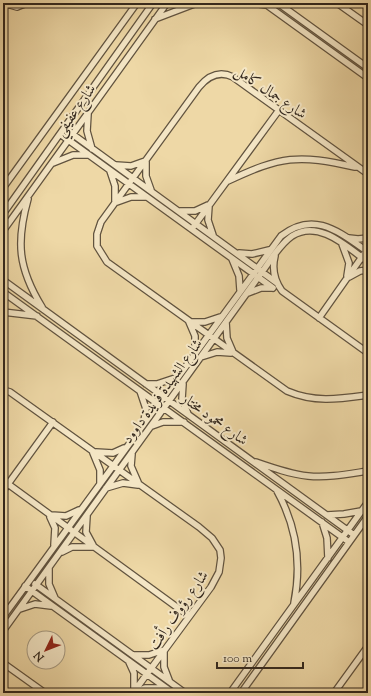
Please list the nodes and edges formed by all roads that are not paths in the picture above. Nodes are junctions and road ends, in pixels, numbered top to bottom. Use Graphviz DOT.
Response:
graph roads {
  1 [pos="26,3"];
  2 [pos="137,3"];
  3 [pos="153,3"];
  4 [pos="167,3"];
  5 [pos="197,3"];
  6 [pos="251,3"];
  7 [pos="337,3"];
  8 [pos="3,4"];
  9 [pos="265,4"];
  10 [pos="281,4"];
  11 [pos="155,19"];
  12 [pos="368,25"];
  13 [pos="368,68"];
  14 [pos="368,78"];
  15 [pos="279,110"];
  16 [pos="88,113"];
  17 [pos="64,128"];
  18 [pos="60,134"];
  19 [pos="73,134"];
  20 [pos="68,140"];
  21 [pos="92,149"];
  22 [pos="89,155"];
  23 [pos="147,160"];
  24 [pos="51,164"];
  25 [pos="114,164"];
  26 [pos="358,167"];
  27 [pos="109,170"];
  28 [pos="368,174"];
  29 [pos="133,178"];
  30 [pos="226,182"];
  31 [pos="129,184"];
  32 [pos="3,188"];
  33 [pos="152,192"];
  34 [pos="30,194"];
  35 [pos="148,198"];
  36 [pos="115,204"];
  37 [pos="210,204"];
  38 [pos="179,211"];
  39 [pos="3,214"];
  40 [pos="196,223"];
  41 [pos="192,229"];
  42 [pos="3,231"];
  43 [pos="213,236"];
  44 [pos="345,236"];
  45 [pos="368,238"];
  46 [pos="341,242"];
  47 [pos="270,250"];
  48 [pos="367,251"];
  49 [pos="235,252"];
  50 [pos="275,254"];
  51 [pos="230,257"];
  52 [pos="362,257"];
  53 [pos="368,262"];
  54 [pos="256,268"];
  55 [pos="368,270"];
  56 [pos="262,272"];
  57 [pos="252,273"];
  58 [pos="258,277"];
  59 [pos="347,278"];
  60 [pos="3,280"];
  61 [pos="277,283"];
  62 [pos="272,288"];
  63 [pos="240,290"];
  64 [pos="282,291"];
  65 [pos="3,292"];
  66 [pos="246,294"];
  67 [pos="44,310"];
  68 [pos="3,312"];
  69 [pos="37,316"];
  70 [pos="220,317"];
  71 [pos="319,318"];
  72 [pos="189,322"];
  73 [pos="226,322"];
  74 [pos="208,335"];
  75 [pos="213,339"];
  76 [pos="195,352"];
  77 [pos="233,353"];
  78 [pos="368,353"];
  79 [pos="201,357"];
  80 [pos="177,377"];
  81 [pos="183,381"];
  82 [pos="144,383"];
  83 [pos="3,390"];
  84 [pos="140,390"];
  85 [pos="368,395"];
  86 [pos="163,397"];
  87 [pos="169,401"];
  88 [pos="158,403"];
  89 [pos="164,408"];
  90 [pos="189,416"];
  91 [pos="53,422"];
  92 [pos="144,422"];
  93 [pos="184,422"];
  94 [pos="150,427"];
  95 [pos="126,447"];
  96 [pos="92,451"];
  97 [pos="132,452"];
  98 [pos="251,460"];
  99 [pos="113,466"];
  100 [pos="119,470"];
  101 [pos="368,471"];
  102 [pos="8,484"];
  103 [pos="99,484"];
  104 [pos="140,485"];
  105 [pos="106,488"];
  106 [pos="276,489"];
  107 [pos="3,491"];
  108 [pos="368,502"];
  109 [pos="81,510"];
  110 [pos="362,510"];
  111 [pos="87,514"];
  112 [pos="49,515"];
  113 [pos="326,515"];
  114 [pos="368,516"];
  115 [pos="321,521"];
  116 [pos="68,528"];
  117 [pos="348,531"];
  118 [pos="74,533"];
  119 [pos="354,535"];
  120 [pos="343,537"];
  121 [pos="349,542"];
  122 [pos="94,547"];
  123 [pos="52,549"];
  124 [pos="58,554"];
  125 [pos="328,558"];
  126 [pos="49,567"];
  127 [pos="30,580"];
  128 [pos="36,585"];
  129 [pos="26,586"];
  130 [pos="32,591"];
  131 [pos="56,600"];
  132 [pos="294,604"];
  133 [pos="54,606"];
  134 [pos="18,610"];
  135 [pos="189,616"];
  136 [pos="3,617"];
  137 [pos="3,631"];
  138 [pos="368,646"];
  139 [pos="165,650"];
  140 [pos="132,654"];
  141 [pos="3,658"];
  142 [pos="128,660"];
  143 [pos="4,664"];
  144 [pos="151,668"];
  145 [pos="147,674"];
  146 [pos="170,682"];
  147 [pos="166,688"];
  148 [pos="45,693"];
  149 [pos="133,693"];
  150 [pos="173,693"];
  151 [pos="185,693"];
  152 [pos="230,693"];
  153 [pos="241,693"];
  154 [pos="334,693"];
  1 -- 8 [label="street"];
  2 -- 32 [label="street"];
  3 -- 17 [label="street, شارع عفيفي"];
  4 -- 11 [label="street, شارع عفيفي"];
  5 -- 11 [label="street"];
  6 -- 9 [label="street"];
  7 -- 12 [label="street"];
  9 -- 14 [label="street"];
  10 -- 13 [label="street"];
  11 -- 16 [label="street, شارع عفيفي"];
  15 -- 23 [label="street, شارع جمال كامل"];
  15 -- 26 [label="street, شارع جمال كامل"];
  15 -- 30 [label="street"];
  16 -- 19 [label="street, شارع عفيفي"];
  16 -- 21 [label="street"];
  17 -- 18 [label="street, شارع عفيفي"];
  17 -- 19 [label="street"];
  18 -- 20 [label="street"];
  18 -- 39 [label="street, شارع عفيفي"];
  19 -- 20 [label="street, شارع عفيفي"];
  19 -- 21 [label="street"];
  20 -- 22 [label="street"];
  20 -- 24 [label="street, شارع عفيفي"];
  21 -- 25 [label="street"];
  22 -- 24 [label="street"];
  22 -- 27 [label="street"];
  23 -- 25 [label="street"];
  23 -- 29 [label="street, شارع جمال كامل"];
  23 -- 33 [label="street"];
  24 -- 34 [label="street, شارع عفيفي"];
  25 -- 29 [label="street"];
  26 -- 28 [label="street, شارع جمال كامل"];
  26 -- 30 [label="street"];
  27 -- 31 [label="street"];
  27 -- 36 [label="street"];
  29 -- 31 [label="street, شارع جمال كامل"];
  29 -- 33 [label="street"];
  30 -- 37 [label="street"];
  31 -- 35 [label="street"];
  31 -- 36 [label="street, شارع جمال كامل"];
  33 -- 38 [label="street"];
  34 -- 42 [label="street, شارع عفيفي"];
  34 -- 67 [label="street"];
  35 -- 36 [label="street"];
  35 -- 41 [label="street"];
  36 -- 72 [label="street, شارع جمال كامل"];
  37 -- 38 [label="street"];
  37 -- 40 [label="street"];
  37 -- 43 [label="street"];
  38 -- 40 [label="street"];
  40 -- 41 [label="street"];
  40 -- 43 [label="street"];
  41 -- 51 [label="street"];
  43 -- 49 [label="street"];
  44 -- 45 [label="street"];
  44 -- 47 [label="street, شارع الشهيدة فريدة داوود"];
  44 -- 48 [label="street, شارع الشهيدة فريدة داوود"];
  46 -- 50 [label="street, شارع الشهيدة فريدة داوود"];
  46 -- 52 [label="street, شارع الشهيدة فريدة داوود"];
  46 -- 59 [label="street"];
  47 -- 49 [label="street"];
  47 -- 54 [label="street, شارع الشهيدة فريدة داوود"];
  48 -- 52 [label="street"];
  49 -- 54 [label="street"];
  50 -- 56 [label="street, شارع الشهيدة فريدة داوود"];
  50 -- 61 [label="street"];
  51 -- 57 [label="street"];
  51 -- 63 [label="street"];
  52 -- 53 [label="street, شارع الشهيدة فريدة داوود"];
  52 -- 59 [label="street"];
  54 -- 56 [label="street"];
  54 -- 57 [label="street, شارع الشهيدة فريدة داوود"];
  55 -- 59 [label="street"];
  56 -- 58 [label="street, شارع الشهيدة فريدة داوود"];
  56 -- 61 [label="street"];
  57 -- 58 [label="street"];
  57 -- 63 [label="street, شارع الشهيدة فريدة داوود"];
  58 -- 62 [label="street"];
  58 -- 66 [label="street, شارع الشهيدة فريدة داوود"];
  59 -- 71 [label="street"];
  60 -- 67 [label="street, شارع محمود مختار"];
  61 -- 64 [label="street"];
  62 -- 64 [label="street"];
  62 -- 66 [label="street"];
  63 -- 70 [label="street, شارع الشهيدة فريدة داوود"];
  64 -- 71 [label="street"];
  65 -- 69 [label="street, شارع محمود مختار"];
  66 -- 73 [label="street, شارع الشهيدة فريدة داوود"];
  67 -- 82 [label="street, شارع محمود مختار"];
  68 -- 69 [label="street"];
  69 -- 84 [label="street, شارع محمود مختار"];
  70 -- 72 [label="street"];
  70 -- 74 [label="street, شارع الشهيدة فريدة داوود"];
  71 -- 78 [label="street"];
  72 -- 74 [label="street, شارع جمال كامل"];
  72 -- 76 [label="street"];
  73 -- 75 [label="street, شارع الشهيدة فريدة داوود"];
  73 -- 77 [label="street"];
  74 -- 75 [label="street, شارع جمال كامل"];
  74 -- 76 [label="street, شارع الشهيدة فريدة داوود"];
  75 -- 77 [label="street, شارع جمال كامل"];
  75 -- 79 [label="street, شارع الشهيدة فريدة داوود"];
  76 -- 80 [label="street, شارع الشهيدة فريدة داوود"];
  77 -- 79 [label="street"];
  77 -- 85 [label="street, شارع جمال كامل"];
  79 -- 81 [label="street, شارع الشهيدة فريدة داوود"];
  80 -- 82 [label="street"];
  80 -- 86 [label="street, شارع الشهيدة فريدة داوود"];
  81 -- 87 [label="street, شارع الشهيدة فريدة داوود"];
  81 -- 90 [label="street"];
  82 -- 86 [label="street, شارع محمود مختار"];
  83 -- 91 [label="street"];
  84 -- 88 [label="street, شارع محمود مختار"];
  84 -- 92 [label="street"];
  86 -- 87 [label="street, شارع محمود مختار"];
  86 -- 88 [label="street, شارع الشهيدة فريدة داوود"];
  87 -- 89 [label="street, شارع الشهيدة فريدة داوود"];
  87 -- 90 [label="street, شارع محمود مختار"];
  88 -- 89 [label="street, شارع محمود مختار"];
  88 -- 92 [label="street, شارع الشهيدة فريدة داوود"];
  89 -- 93 [label="street, شارع محمود مختار"];
  89 -- 94 [label="street, شارع الشهيدة فريدة داوود"];
  90 -- 98 [label="street, شارع محمود مختار"];
  91 -- 96 [label="street"];
  91 -- 102 [label="street"];
  92 -- 95 [label="street, شارع الشهيدة فريدة داوود"];
  93 -- 94 [label="street"];
  93 -- 106 [label="street, شارع محمود مختار"];
  94 -- 97 [label="street, شارع الشهيدة فريدة داوود"];
  95 -- 96 [label="street"];
  95 -- 99 [label="street, شارع الشهيدة فريدة داوود"];
  96 -- 99 [label="street, شارع رؤوف رأفت"];
  96 -- 103 [label="street"];
  97 -- 100 [label="street, شارع الشهيدة فريدة داوود"];
  97 -- 104 [label="street"];
  98 -- 101 [label="street"];
  98 -- 113 [label="street, شارع محمود مختار"];
  99 -- 100 [label="street, شارع رؤوف رأفت"];
  99 -- 103 [label="street, شارع الشهيدة فريدة داوود"];
  100 -- 104 [label="street, شارع رؤوف رأفت"];
  100 -- 105 [label="street, شارع الشهيدة فريدة داوود"];
  102 -- 107 [label="street"];
  102 -- 112 [label="street"];
  103 -- 109 [label="street, شارع الشهيدة فريدة داوود"];
  104 -- 105 [label="street"];
  104 -- 135 [label="street, شارع رؤوف رأفت"];
  105 -- 111 [label="street, شارع الشهيدة فريدة داوود"];
  106 -- 115 [label="street, شارع محمود مختار"];
  106 -- 132 [label="street"];
  108 -- 110 [label="street"];
  109 -- 112 [label="street"];
  109 -- 116 [label="street, شارع الشهيدة فريدة داوود"];
  110 -- 113 [label="street"];
  110 -- 117 [label="street"];
  111 -- 118 [label="street, شارع الشهيدة فريدة داوود"];
  111 -- 122 [label="street"];
  112 -- 116 [label="street"];
  112 -- 123 [label="street"];
  113 -- 117 [label="street, شارع محمود مختار"];
  114 -- 119 [label="street"];
  115 -- 120 [label="street, شارع محمود مختار"];
  115 -- 125 [label="street"];
  116 -- 118 [label="street"];
  116 -- 123 [label="street, شارع الشهيدة فريدة داوود"];
  117 -- 119 [label="street, شارع محمود مختار"];
  117 -- 120 [label="street"];
  118 -- 122 [label="street"];
  118 -- 124 [label="street, شارع الشهيدة فريدة داوود"];
  119 -- 121 [label="street"];
  120 -- 121 [label="street, شارع محمود مختار"];
  120 -- 125 [label="street"];
  121 -- 153 [label="street"];
  122 -- 124 [label="street"];
  122 -- 135 [label="street"];
  123 -- 127 [label="street, شارع الشهيدة فريدة داوود"];
  124 -- 126 [label="street, شارع الشهيدة فريدة داوود"];
  125 -- 132 [label="street"];
  126 -- 128 [label="street, شارع الشهيدة فريدة داوود"];
  126 -- 131 [label="street"];
  127 -- 128 [label="street"];
  127 -- 129 [label="street, شارع الشهيدة فريدة داوود"];
  128 -- 130 [label="street, شارع الشهيدة فريدة داوود"];
  128 -- 131 [label="street"];
  129 -- 130 [label="street"];
  129 -- 136 [label="street, شارع الشهيدة فريدة داوود"];
  130 -- 133 [label="street"];
  130 -- 134 [label="street, شارع الشهيدة فريدة داوود"];
  131 -- 140 [label="street"];
  132 -- 152 [label="street"];
  133 -- 134 [label="street"];
  133 -- 142 [label="street"];
  134 -- 137 [label="street, شارع الشهيدة فريدة داوود"];
  135 -- 139 [label="street, شارع رؤوف رأفت"];
  138 -- 154 [label="street"];
  139 -- 140 [label="street"];
  139 -- 144 [label="street, شارع رؤوف رأفت"];
  139 -- 146 [label="street"];
  140 -- 144 [label="street"];
  141 -- 143 [label="street"];
  142 -- 145 [label="street"];
  142 -- 149 [label="street"];
  143 -- 148 [label="street"];
  144 -- 145 [label="street, شارع رؤوف رأفت"];
  144 -- 146 [label="street"];
  145 -- 147 [label="street"];
  145 -- 149 [label="street, شارع رؤوف رأفت"];
  146 -- 151 [label="street"];
  147 -- 149 [label="street"];
  147 -- 150 [label="street"];
}
